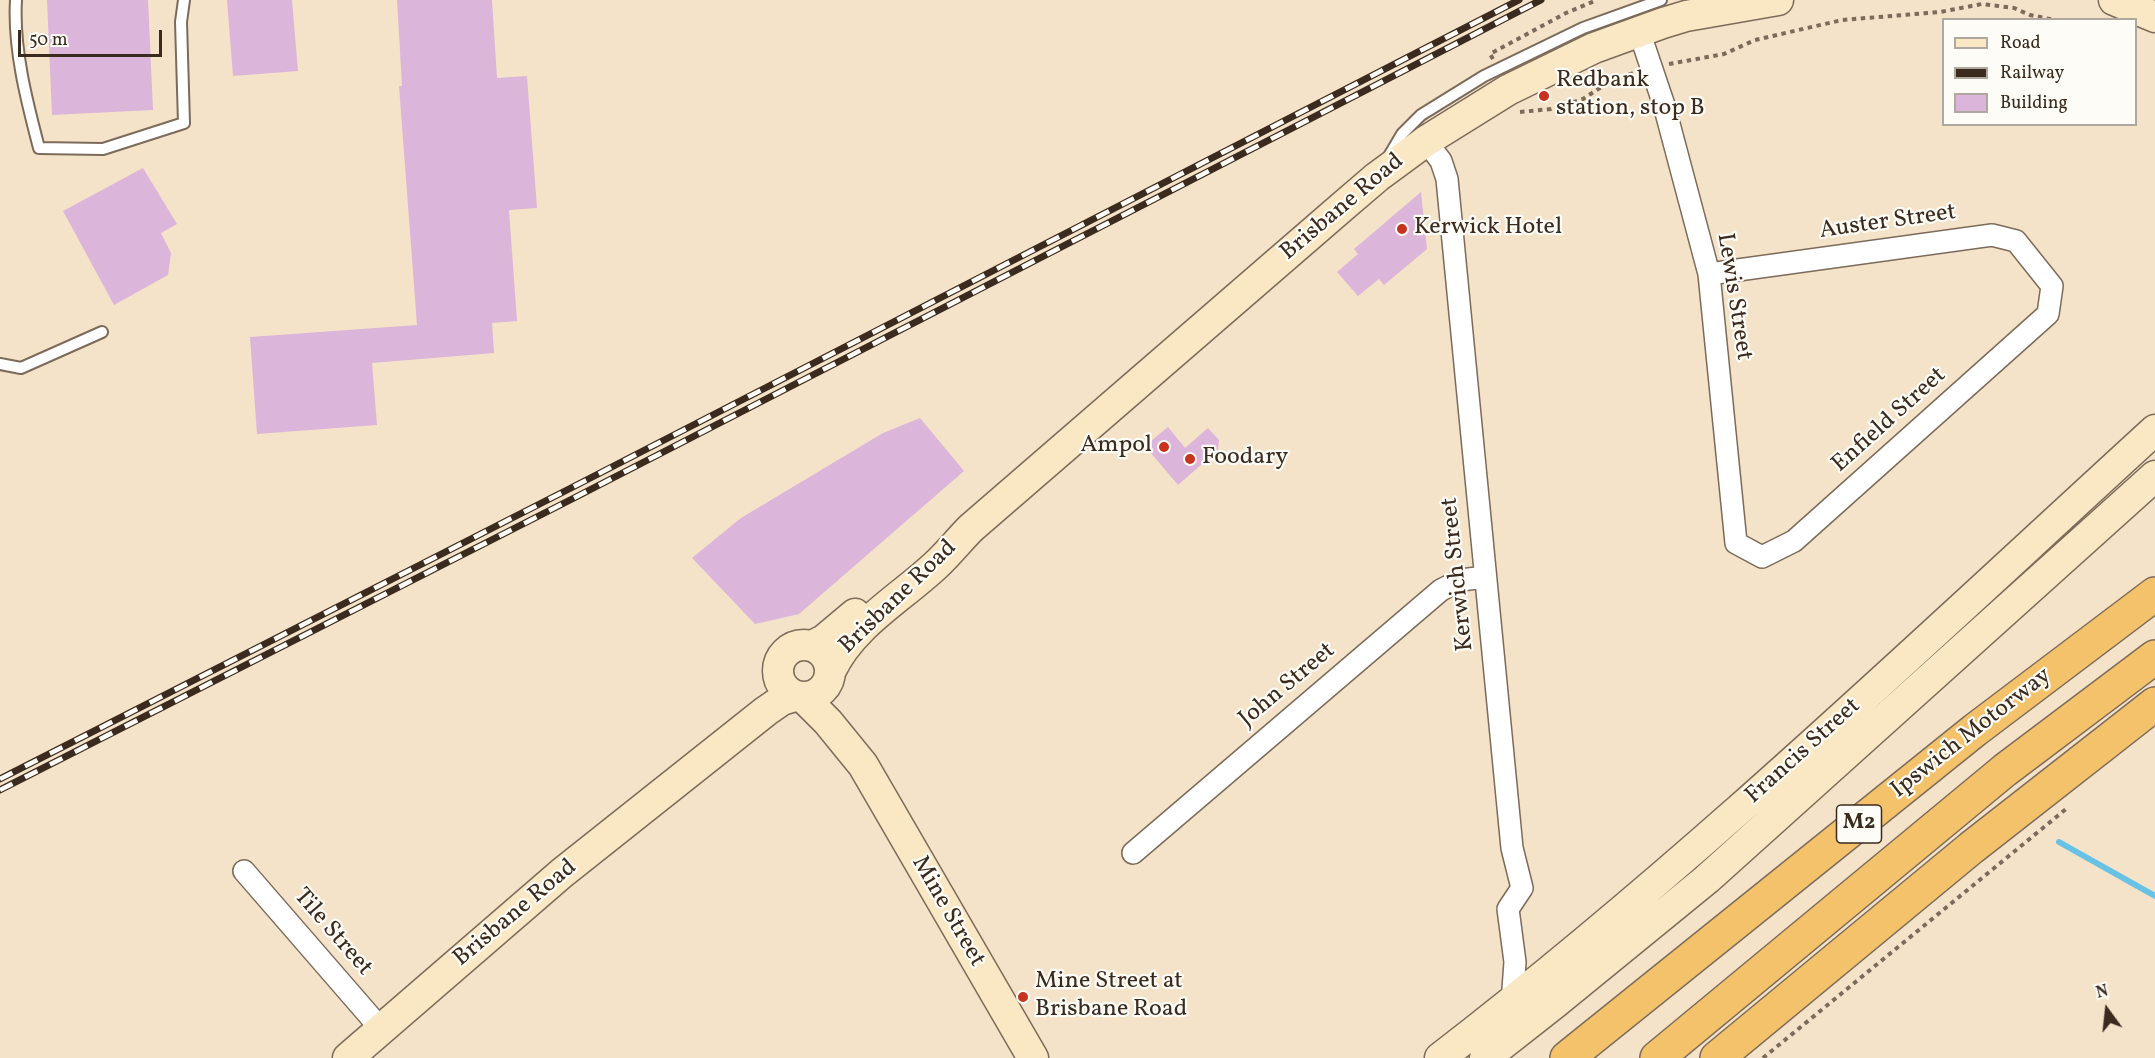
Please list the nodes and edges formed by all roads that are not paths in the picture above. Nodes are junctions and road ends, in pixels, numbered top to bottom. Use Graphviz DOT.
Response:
graph roads {
  1 [pos="16,0"];
  2 [pos="184,0"];
  3 [pos="1661,0"];
  4 [pos="1778,0"];
  5 [pos="2114,0"];
  6 [pos="2155,17"];
  7 [pos="1639,31"];
  8 [pos="1426,141"];
  9 [pos="1377,177"];
  10 [pos="1709,274"];
  11 [pos="2052,286"];
  12 [pos="102,332"];
  13 [pos="0,364"];
  14 [pos="2155,430"];
  15 [pos="2155,476"];
  16 [pos="971,528"];
  17 [pos="1736,543"];
  18 [pos="1485,577"];
  19 [pos="2155,594"];
  20 [pos="812,646"];
  21 [pos="2155,657"];
  22 [pos="778,670"];
  23 [pos="830,674"];
  24 [pos="800,697"];
  25 [pos="2155,704"];
  26 [pos="862,765"];
  27 [pos="687,774"];
  28 [pos="1133,853"];
  29 [pos="244,871"];
  30 [pos="1512,1003"];
  31 [pos="381,1029"];
  32 [pos="348,1058"];
  33 [pos="1033,1058"];
  34 [pos="1440,1058"];
  35 [pos="1485,1058"];
  36 [pos="1567,1058"];
  37 [pos="1657,1058"];
  38 [pos="1718,1058"];
  1 -- 2 [label="lane"];
  3 -- 9 [label="lane"];
  4 -- 7 [label="main road, Brisbane Road"];
  5 -- 6 [label="main road"];
  7 -- 8 [label="main road, Brisbane Road"];
  7 -- 10 [label="street, Lewis Street"];
  8 -- 9 [label="main road, Brisbane Road"];
  8 -- 18 [label="street, Kerwich Street"];
  9 -- 16 [label="main road, Brisbane Road"];
  10 -- 11 [label="street, Auster Street"];
  10 -- 17 [label="street, Lewis Street"];
  11 -- 17 [label="street, Enfield Street"];
  12 -- 13 [label="lane"];
  14 -- 30 [label="main road, Francis Street"];
  15 -- 35 [label="main road, Francis Street"];
  16 -- 20 [label="main road, Brisbane Road"];
  16 -- 23 [label="main road, Brisbane Road"];
  18 -- 28 [label="street, John Street"];
  18 -- 30 [label="street, Kerwich Street"];
  19 -- 36 [label="highway, Ipswich Motorway / M2"];
  20 -- 22 [label="main road"];
  20 -- 23 [label="main road"];
  21 -- 37 [label="highway, Ipswich Motorway / M2"];
  22 -- 24 [label="main road"];
  22 -- 27 [label="main road, Brisbane Road"];
  23 -- 24 [label="main road"];
  23 -- 26 [label="main road, Mine Street"];
  24 -- 26 [label="main road, Mine Street"];
  24 -- 27 [label="main road, Brisbane Road"];
  25 -- 38 [label="highway"];
  26 -- 33 [label="main road, Mine Street"];
  27 -- 31 [label="main road, Brisbane Road"];
  29 -- 31 [label="street, Tile Street"];
  30 -- 34 [label="main road, Francis Street"];
  31 -- 32 [label="main road, Brisbane Road"];
}
